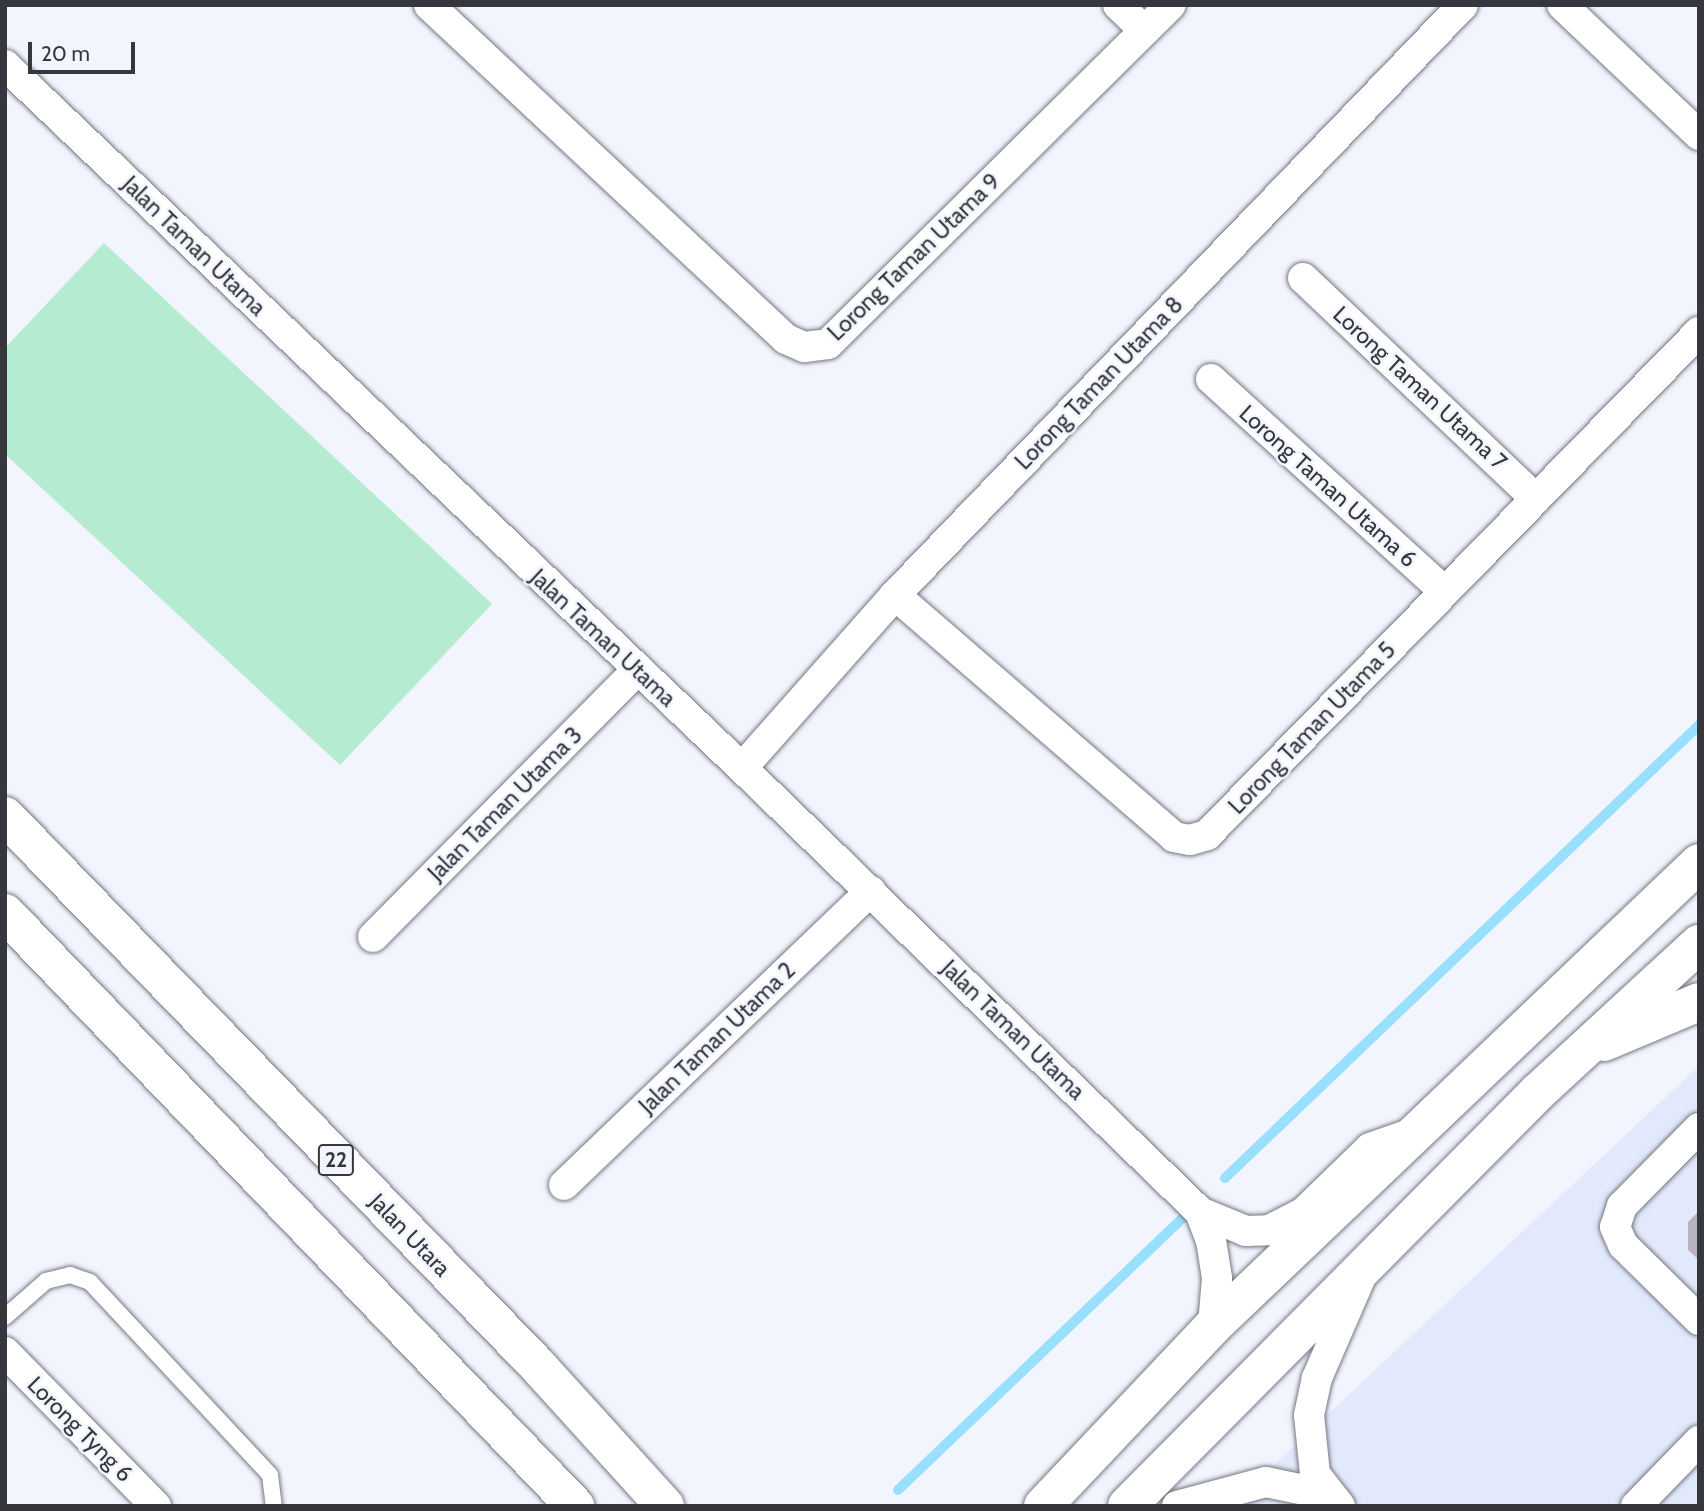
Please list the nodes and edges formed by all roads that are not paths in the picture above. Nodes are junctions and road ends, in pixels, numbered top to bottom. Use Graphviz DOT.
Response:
graph roads {
  1 [pos="429,5"];
  2 [pos="1118,5"];
  3 [pos="1170,5"];
  4 [pos="1463,5"];
  5 [pos="1562,5"];
  6 [pos="1145,31"];
  7 [pos="5,65"];
  8 [pos="1699,135"];
  9 [pos="1303,278"];
  10 [pos="1699,332"];
  11 [pos="1211,379"];
  12 [pos="1536,499"];
  13 [pos="1445,592"];
  14 [pos="895,595"];
  15 [pos="636,671"];
  16 [pos="743,768"];
  17 [pos="5,816"];
  18 [pos="1699,863"];
  19 [pos="871,891"];
  20 [pos="5,913"];
  21 [pos="373,937"];
  22 [pos="1699,944"];
  23 [pos="1699,1002"];
  24 [pos="1584,1049"];
  25 [pos="1699,1128"];
  26 [pos="1414,1133"];
  27 [pos="564,1185"];
  28 [pos="1200,1212"];
  29 [pos="1363,1271"];
  30 [pos="5,1317"];
  31 [pos="1699,1320"];
  32 [pos="1213,1326"];
  33 [pos="10,1364"];
  34 [pos="1699,1441"];
  35 [pos="548,1491"];
  36 [pos="1334,1500"];
  37 [pos="156,1506"];
  38 [pos="274,1506"];
  39 [pos="575,1506"];
  40 [pos="665,1506"];
  41 [pos="1043,1506"];
  42 [pos="1127,1506"];
  43 [pos="1177,1506"];
  44 [pos="1636,1506"];
  1 -- 6 [label="street, Lorong Taman Utama 9"];
  2 -- 6 [label="street"];
  3 -- 6 [label="street, Lorong Taman Utama 9"];
  4 -- 14 [label="street, Lorong Taman Utama 8"];
  5 -- 8 [label="street"];
  7 -- 15 [label="street, Jalan Taman Utama"];
  9 -- 12 [label="street, Lorong Taman Utama 7"];
  10 -- 12 [label="street, Lorong Taman Utama 5"];
  11 -- 13 [label="street, Lorong Taman Utama 6"];
  12 -- 13 [label="street, Lorong Taman Utama 5"];
  13 -- 14 [label="street, Lorong Taman Utama 5"];
  14 -- 16 [label="street, Lorong Taman Utama 8"];
  15 -- 16 [label="street, Jalan Taman Utama"];
  15 -- 21 [label="street, Jalan Taman Utama 3"];
  16 -- 19 [label="street, Jalan Taman Utama"];
  17 -- 40 [label="main road, Jalan Utara / 22"];
  18 -- 26 [label="main road"];
  19 -- 27 [label="street, Jalan Taman Utama 2"];
  19 -- 28 [label="street, Jalan Taman Utama"];
  20 -- 35 [label="main road"];
  22 -- 24 [label="main road"];
  23 -- 24 [label="main road"];
  24 -- 29 [label="main road"];
  25 -- 31 [label="street"];
  26 -- 28 [label="street"];
  26 -- 32 [label="main road"];
  28 -- 32 [label="street"];
  29 -- 36 [label="street"];
  29 -- 42 [label="main road"];
  30 -- 38 [label="lane"];
  32 -- 41 [label="main road"];
  33 -- 37 [label="street, Lorong Tyng 6"];
  34 -- 44 [label="street"];
  35 -- 39 [label="main road"];
  36 -- 43 [label="street"];
}
